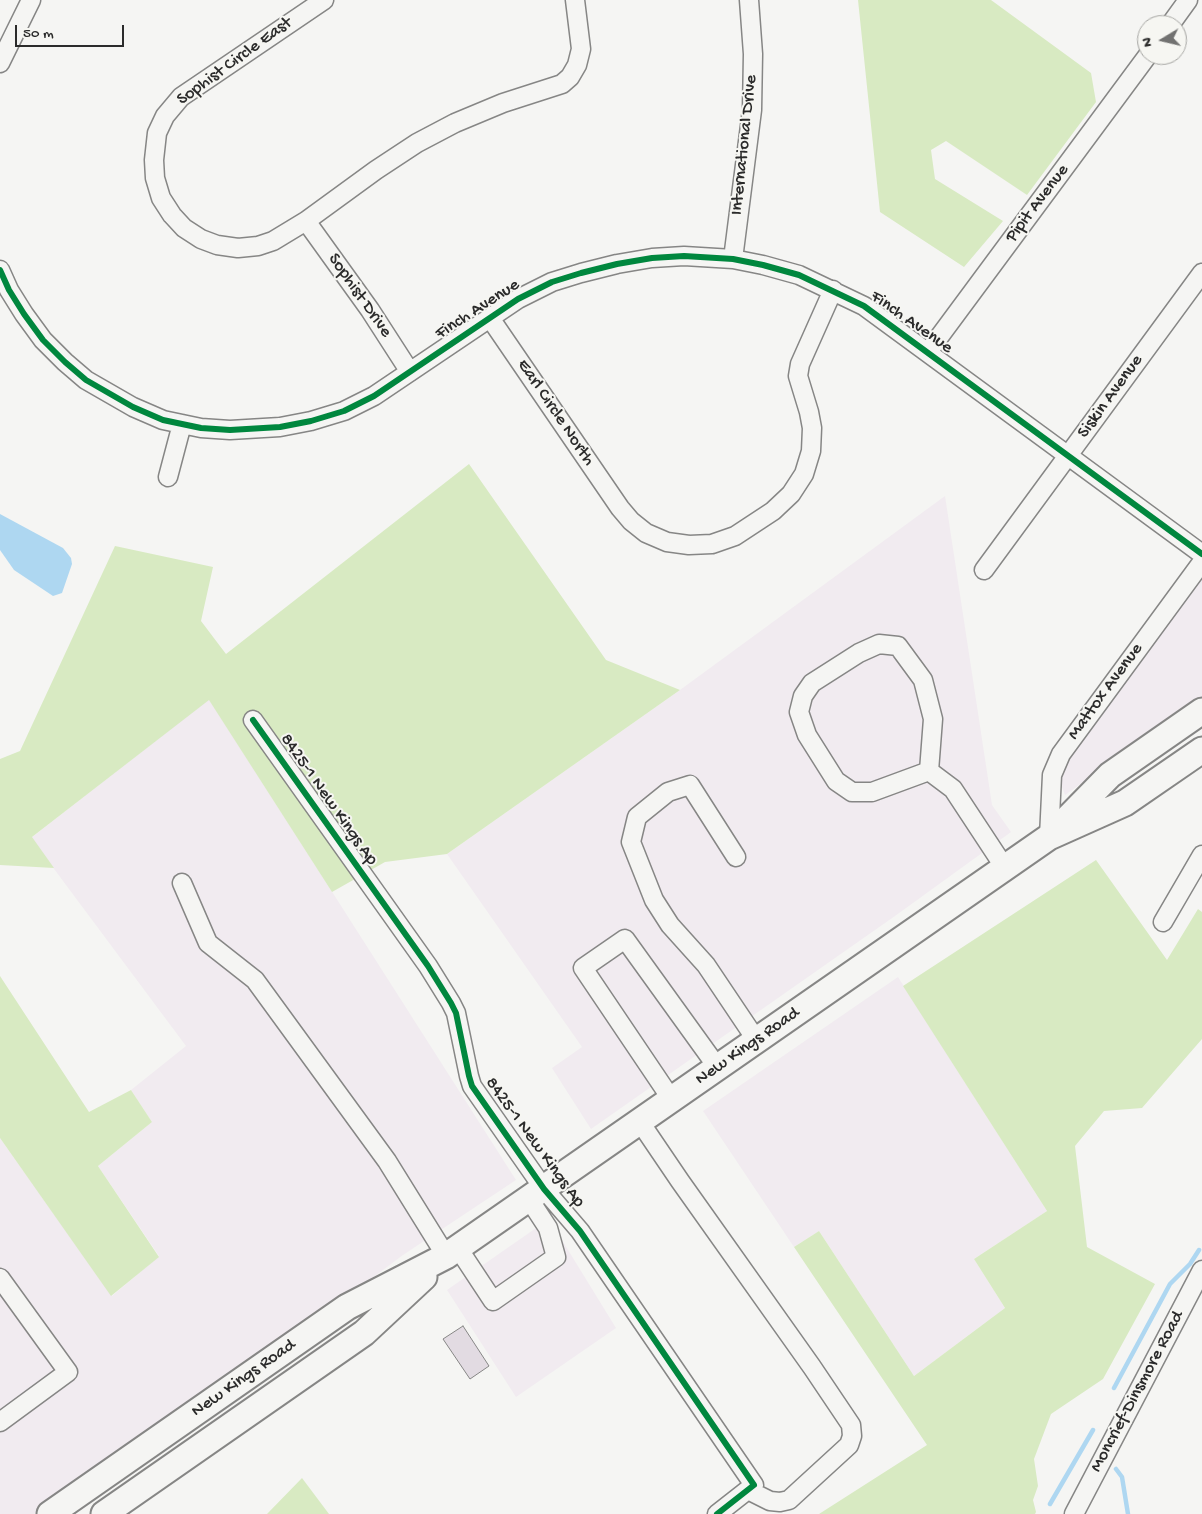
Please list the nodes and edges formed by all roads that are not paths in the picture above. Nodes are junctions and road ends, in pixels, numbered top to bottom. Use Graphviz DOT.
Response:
graph roads {
  1 [pos="31,0"];
  2 [pos="324,0"];
  3 [pos="575,0"];
  4 [pos="749,0"];
  5 [pos="1188,0"];
  6 [pos="1177,15"];
  7 [pos="1,61"];
  8 [pos="1141,65"];
  9 [pos="306,221"];
  10 [pos="733,259"];
  11 [pos="0,270"];
  12 [pos="1202,273"];
  13 [pos="832,290"];
  14 [pos="490,318"];
  15 [pos="928,352"];
  16 [pos="410,372"];
  17 [pos="182,424"];
  18 [pos="1067,456"];
  19 [pos="168,477"];
  20 [pos="1202,554"];
  21 [pos="1202,562"];
  22 [pos="984,570"];
  23 [pos="1202,711"];
  24 [pos="253,720"];
  25 [pos="1202,750"];
  26 [pos="929,771"];
  27 [pos="1050,837"];
  28 [pos="1202,855"];
  29 [pos="736,857"];
  30 [pos="1005,868"];
  31 [pos="182,883"];
  32 [pos="1163,922"];
  33 [pos="757,1041"];
  34 [pos="718,1068"];
  35 [pos="672,1100"];
  36 [pos="640,1122"];
  37 [pos="536,1194"];
  38 [pos="452,1252"];
  39 [pos="1202,1270"];
  40 [pos="0,1278"];
  41 [pos="0,1422"];
  42 [pos="748,1490"];
  43 [pos="50,1514"];
  44 [pos="104,1514"];
  45 [pos="717,1514"];
  46 [pos="1074,1514"];
  1 -- 7 [label="street"];
  2 -- 9 [label="street, Sophist Circle East"];
  3 -- 9 [label="street"];
  4 -- 10 [label="street, International Drive"];
  5 -- 6 [label="street"];
  8 -- 15 [label="street, Pipit Avenue"];
  9 -- 16 [label="street, Sophist Drive"];
  10 -- 13 [label="street, Finch Avenue"];
  10 -- 14 [label="street, Finch Avenue"];
  11 -- 17 [label="street, Finch Avenue"];
  12 -- 18 [label="street, Siskin Avenue"];
  13 -- 14 [label="street, Earl Circle North"];
  13 -- 15 [label="street, Finch Avenue"];
  14 -- 16 [label="street, Finch Avenue"];
  15 -- 18 [label="street, Finch Avenue"];
  16 -- 17 [label="street, Finch Avenue"];
  17 -- 19 [label="street"];
  18 -- 20 [label="street, Finch Avenue"];
  18 -- 22 [label="street, Siskin Avenue"];
  21 -- 27 [label="street, Mattox Avenue"];
  23 -- 27 [label="highway, New Kings Road"];
  24 -- 37 [label="street, 8425-1 New Kings Ap"];
  25 -- 27 [label="highway, New Kings Road"];
  26 -- 26 [label="street"];
  26 -- 30 [label="street"];
  27 -- 30 [label="highway, New Kings Road"];
  28 -- 32 [label="street"];
  29 -- 33 [label="street"];
  30 -- 33 [label="highway, New Kings Road"];
  31 -- 38 [label="street"];
  33 -- 34 [label="highway, New Kings Road"];
  34 -- 35 [label="highway, New Kings Road"];
  34 -- 35 [label="street"];
  35 -- 36 [label="highway, New Kings Road"];
  36 -- 37 [label="highway, New Kings Road"];
  36 -- 42 [label="street"];
  37 -- 38 [label="highway, New Kings Road"];
  37 -- 38 [label="street"];
  37 -- 42 [label="street, 8425-1 New Kings Ap"];
  38 -- 43 [label="highway, New Kings Road"];
  38 -- 44 [label="highway, New Kings Road"];
  39 -- 46 [label="street, Moncrief-Dinsmore Road"];
  40 -- 41 [label="street"];
  42 -- 45 [label="street"];
}
